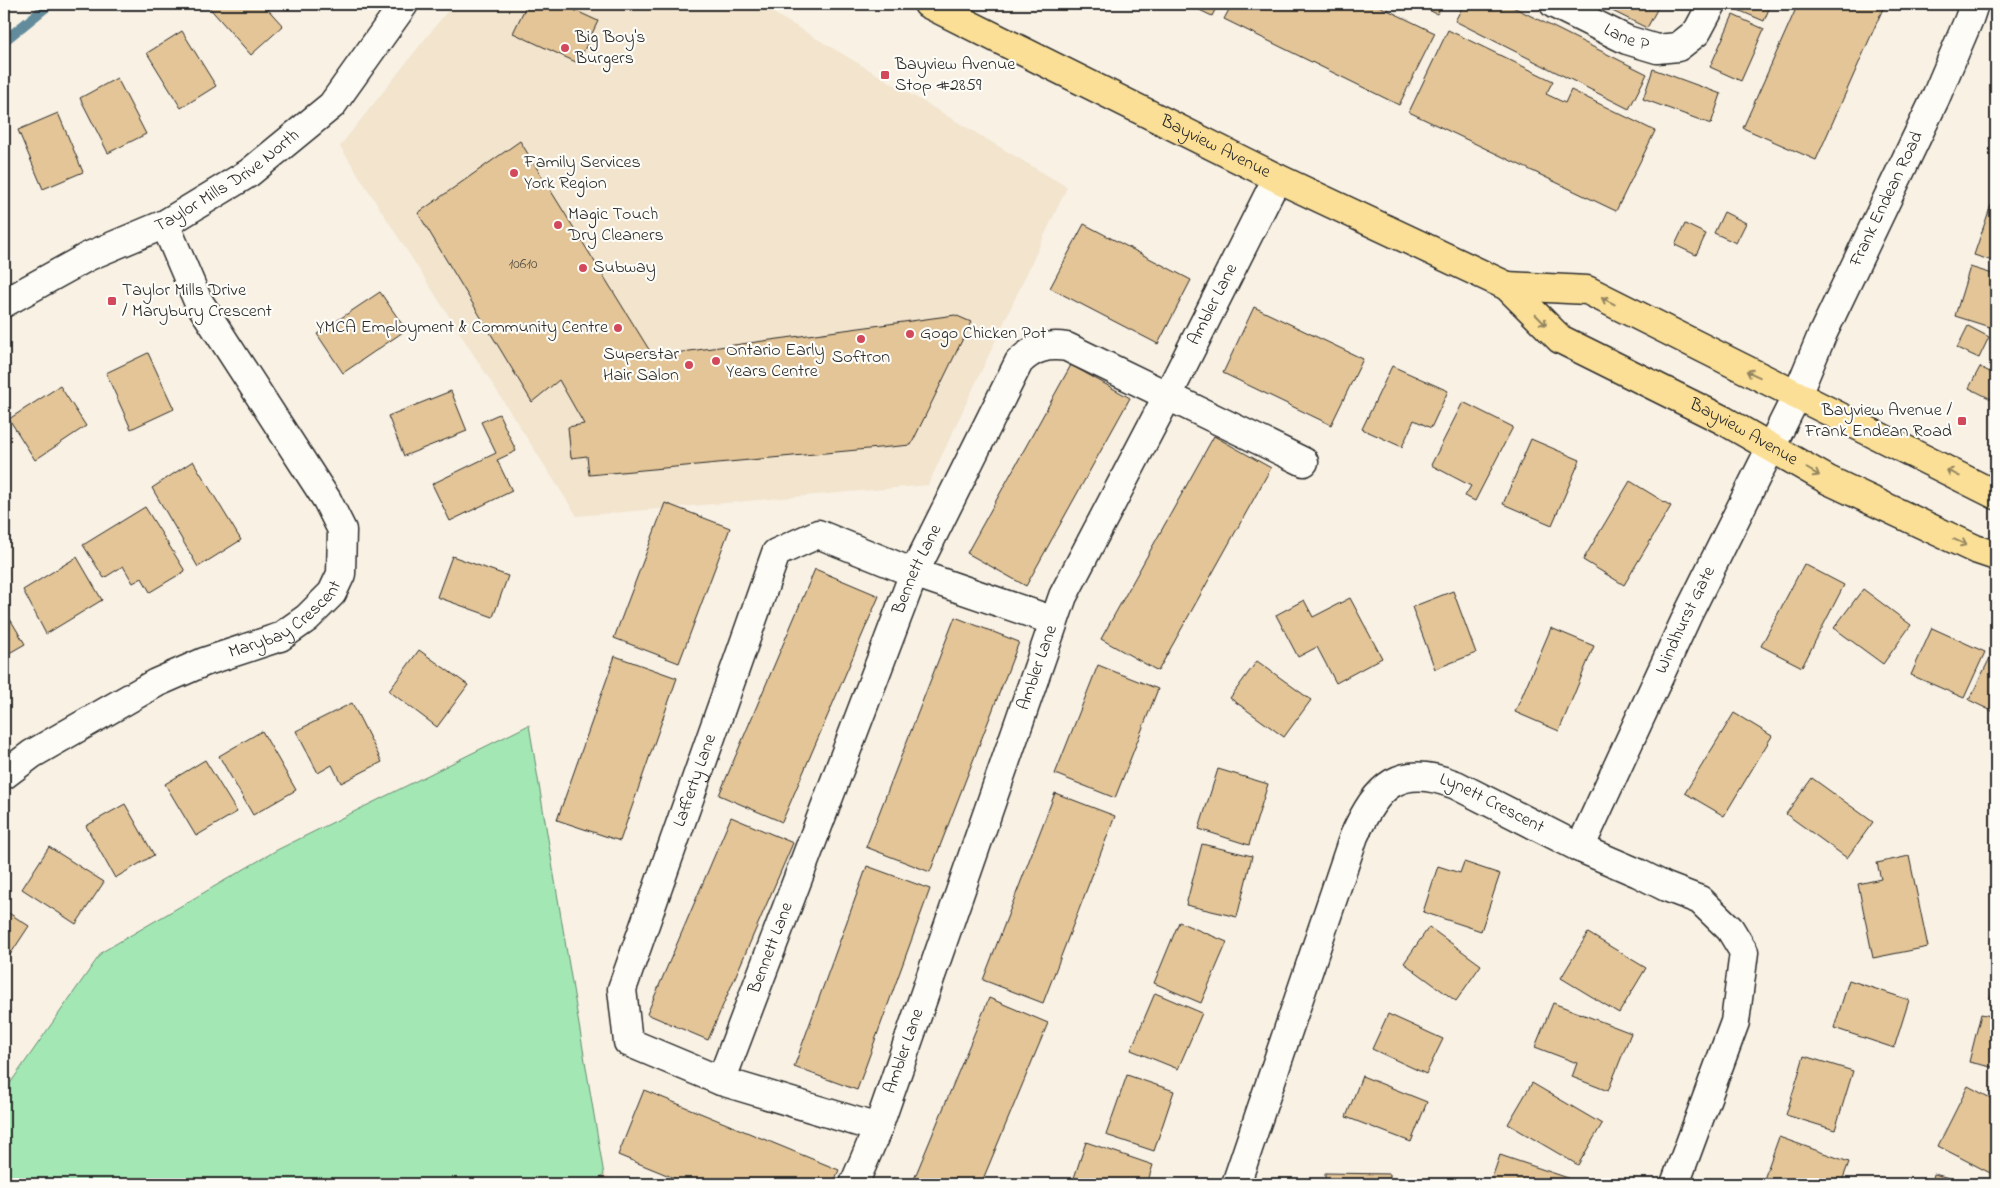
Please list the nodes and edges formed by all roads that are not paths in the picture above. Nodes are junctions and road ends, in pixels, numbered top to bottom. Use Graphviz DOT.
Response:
graph roads {
  1 [pos="404,4"];
  2 [pos="928,4"];
  3 [pos="1554,4"];
  4 [pos="1712,4"];
  5 [pos="1974,4"];
  6 [pos="1277,178"];
  7 [pos="165,224"];
  8 [pos="1507,286"];
  9 [pos="4,303"];
  10 [pos="1168,395"];
  11 [pos="1797,395"];
  12 [pos="1771,448"];
  13 [pos="1304,462"];
  14 [pos="1996,495"];
  15 [pos="1996,556"];
  16 [pos="914,573"];
  17 [pos="1054,621"];
  18 [pos="4,775"];
  19 [pos="1580,848"];
  20 [pos="721,1081"];
  21 [pos="878,1128"];
  22 [pos="854,1184"];
  23 [pos="1236,1184"];
  24 [pos="1675,1184"];
  1 -- 7 [label="street, Taylor Mills Drive North"];
  2 -- 6 [label="main road, Bayview Avenue"];
  3 -- 4 [label="street, Lane P"];
  5 -- 11 [label="street, Frank Endean Road"];
  6 -- 8 [label="main road, Bayview Avenue"];
  6 -- 10 [label="street, Ambler Lane"];
  7 -- 9 [label="street, Taylor Mills Drive North"];
  7 -- 18 [label="street, Marybay Crescent"];
  11 -- 8 [label="main road, Bayview Avenue, one-way"];
  8 -- 12 [label="main road, Bayview Avenue, one-way"];
  10 -- 13 [label="street, Bennett Lane"];
  10 -- 16 [label="street, Bennett Lane"];
  10 -- 17 [label="street, Ambler Lane"];
  11 -- 12 [label="street, Windhurst Gate"];
  14 -- 11 [label="main road, Bayview Avenue, one-way"];
  12 -- 15 [label="main road, Bayview Avenue, one-way"];
  12 -- 19 [label="street, Windhurst Gate"];
  16 -- 17 [label="street, Lafferty Lane"];
  16 -- 20 [label="street, Bennett Lane"];
  16 -- 20 [label="street, Lafferty Lane"];
  17 -- 21 [label="street, Ambler Lane"];
  19 -- 23 [label="street, Lynett Crescent"];
  19 -- 24 [label="street, Lynett Crescent"];
  20 -- 21 [label="street, Lafferty Lane"];
  21 -- 22 [label="street, Ambler Lane"];
}
